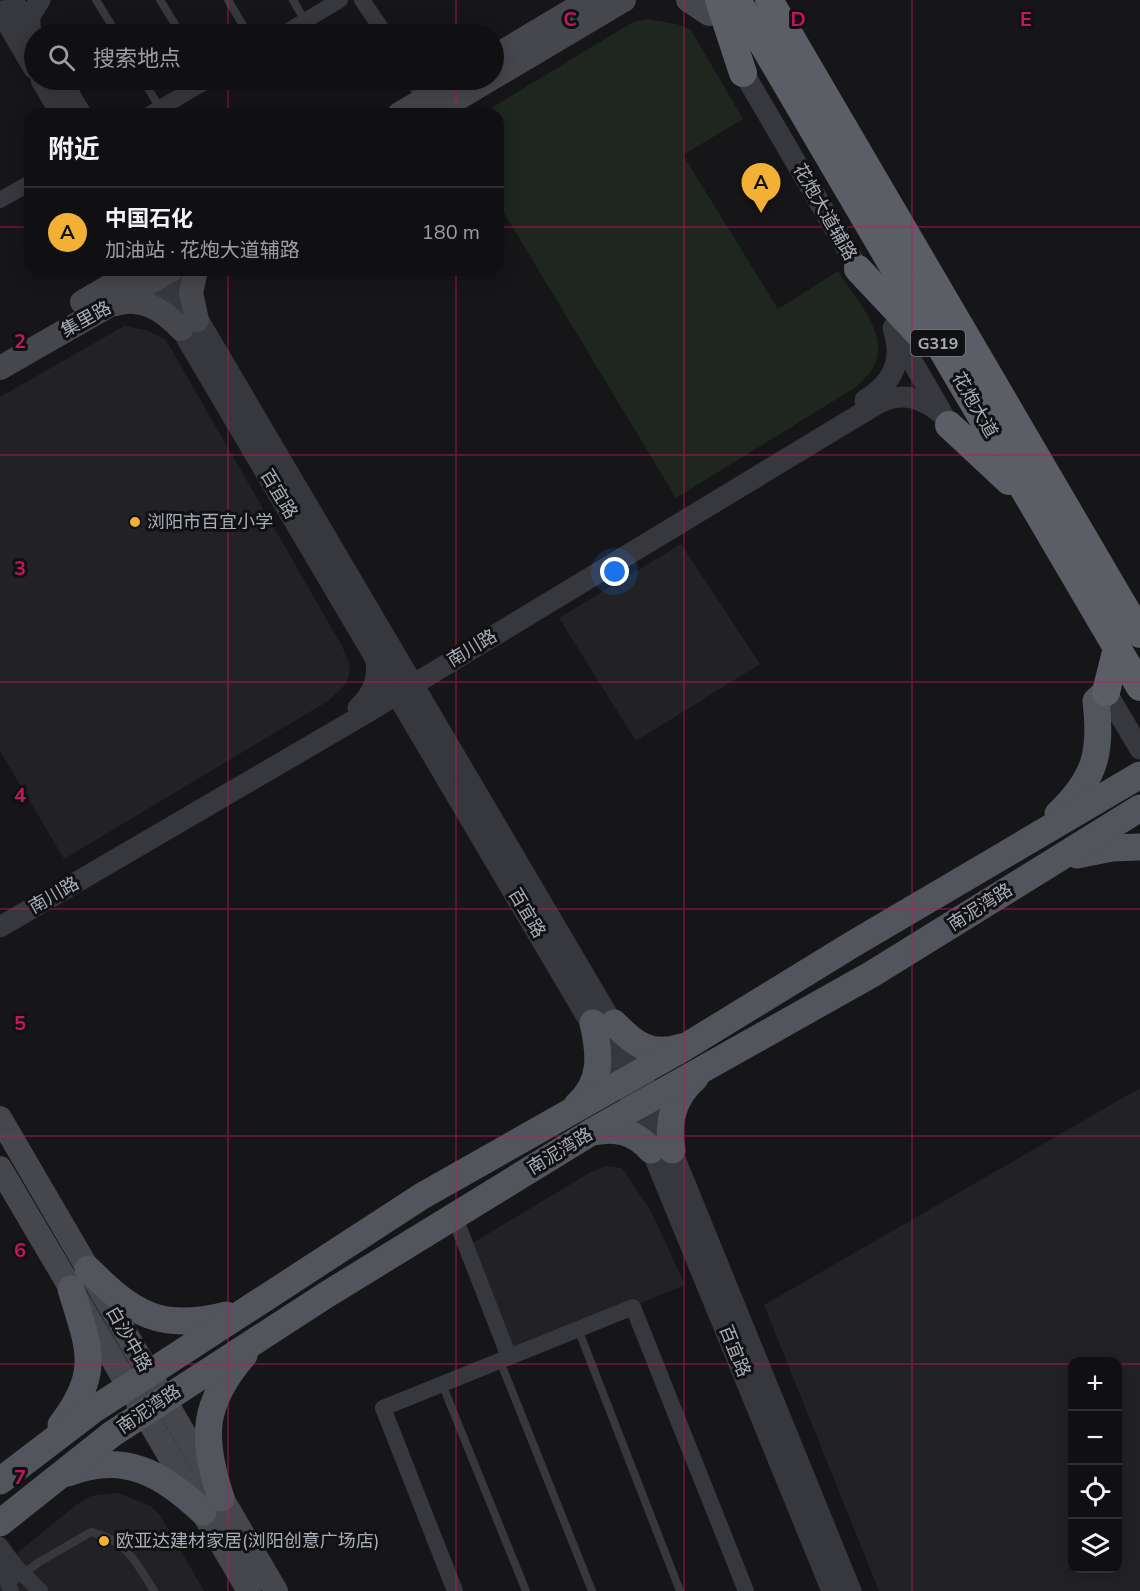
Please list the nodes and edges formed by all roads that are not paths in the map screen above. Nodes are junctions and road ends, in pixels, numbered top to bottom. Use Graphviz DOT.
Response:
graph roads {
  1 [pos="13,0"];
  2 [pos="40,0"];
  3 [pos="96,0"];
  4 [pos="160,0"];
  5 [pos="228,0"];
  6 [pos="293,0"];
  7 [pos="340,0"];
  8 [pos="362,0"];
  9 [pos="589,0"];
  10 [pos="624,0"];
  11 [pos="688,0"];
  12 [pos="736,0"];
  13 [pos="769,0"];
  14 [pos="709,5"];
  15 [pos="0,11"];
  16 [pos="305,21"];
  17 [pos="27,24"];
  18 [pos="31,24"];
  19 [pos="111,24"];
  20 [pos="175,24"];
  21 [pos="242,24"];
  22 [pos="300,24"];
  23 [pos="378,24"];
  24 [pos="504,51"];
  25 [pos="24,52"];
  26 [pos="504,71"];
  27 [pos="743,73"];
  28 [pos="47,90"];
  29 [pos="67,90"];
  30 [pos="147,90"];
  31 [pos="191,90"];
  32 [pos="437,90"];
  33 [pos="450,90"];
  34 [pos="423,97"];
  35 [pos="58,108"];
  36 [pos="77,108"];
  37 [pos="154,108"];
  38 [pos="160,108"];
  39 [pos="407,108"];
  40 [pos="24,186"];
  41 [pos="0,200"];
  42 [pos="858,269"];
  43 [pos="111,276"];
  44 [pos="150,276"];
  45 [pos="160,276"];
  46 [pos="195,276"];
  47 [pos="101,301"];
  48 [pos="189,325"];
  49 [pos="893,328"];
  50 [pos="0,349"];
  51 [pos="0,368"];
  52 [pos="957,375"];
  53 [pos="947,420"];
  54 [pos="1032,503"];
  55 [pos="1129,604"];
  56 [pos="1129,641"];
  57 [pos="382,649"];
  58 [pos="446,659"];
  59 [pos="404,685"];
  60 [pos="1140,687"];
  61 [pos="1106,692"];
  62 [pos="359,713"];
  63 [pos="430,729"];
  64 [pos="1140,749"];
  65 [pos="1140,775"];
  66 [pos="1140,808"];
  67 [pos="1031,839"];
  68 [pos="1140,847"];
  69 [pos="1050,864"];
  70 [pos="0,917"];
  71 [pos="0,927"];
  72 [pos="603,1023"];
  73 [pos="690,1044"];
  74 [pos="705,1069"];
  75 [pos="632,1077"];
  76 [pos="643,1103"];
  77 [pos="571,1110"];
  78 [pos="0,1118"];
  79 [pos="589,1133"];
  80 [pos="662,1150"];
  81 [pos="0,1168"];
  82 [pos="454,1215"];
  83 [pos="80,1279"];
  84 [pos="247,1308"];
  85 [pos="578,1329"];
  86 [pos="259,1337"];
  87 [pos="505,1359"];
  88 [pos="138,1379"];
  89 [pos="442,1384"];
  90 [pos="154,1406"];
  91 [pos="36,1453"];
  92 [pos="56,1478"];
  93 [pos="0,1481"];
  94 [pos="212,1505"];
  95 [pos="0,1523"];
  96 [pos="0,1545"];
  97 [pos="0,1564"];
  98 [pos="24,1574"];
  99 [pos="10,1588"];
  100 [pos="40,1591"];
  101 [pos="154,1591"];
  102 [pos="249,1591"];
  103 [pos="276,1591"];
  104 [pos="455,1591"];
  105 [pos="526,1591"];
  106 [pos="592,1591"];
  107 [pos="680,1591"];
  108 [pos="746,1591"];
  109 [pos="832,1591"];
  110 [pos="851,1591"];
  1 -- 17 [label="street"];
  2 -- 18 [label="street"];
  3 -- 19 [label="lane"];
  4 -- 20 [label="lane"];
  5 -- 21 [label="lane"];
  6 -- 16 [label="lane"];
  7 -- 16 [label="street"];
  8 -- 23 [label="street"];
  9 -- 24 [label="main road"];
  10 -- 26 [label="main road"];
  11 -- 14 [label="main road"];
  12 -- 52 [label="highway, 花炮大道 / G319"];
  13 -- 55 [label="highway, 花炮大道 / G319"];
  14 -- 27 [label="highway"];
  15 -- 25 [label="street"];
  16 -- 22 [label="street"];
  27 -- 42 [label="street, 花炮大道辅路"];
  28 -- 35 [label="street"];
  29 -- 36 [label="street"];
  30 -- 37 [label="lane"];
  31 -- 38 [label="street"];
  32 -- 34 [label="main road"];
  33 -- 34 [label="main road"];
  34 -- 39 [label="main road"];
  40 -- 41 [label="street"];
  42 -- 49 [label="street, 花炮大道辅路"];
  42 -- 52 [label="highway"];
  43 -- 47 [label="main road"];
  44 -- 47 [label="main road, 集里路"];
  45 -- 48 [label="street, 百宜路"];
  46 -- 48 [label="main road"];
  47 -- 48 [label="main road"];
  47 -- 50 [label="main road, 集里路"];
  47 -- 51 [label="main road, 集里路"];
  48 -- 57 [label="street, 百宜路"];
  49 -- 53 [label="street, 花炮大道辅路"];
  49 -- 58 [label="street, 南川路"];
  52 -- 54 [label="highway, 花炮大道 / G319"];
  53 -- 54 [label="highway"];
  53 -- 58 [label="street, 南川路"];
  54 -- 56 [label="highway, 花炮大道 / G319"];
  55 -- 56 [label="highway, 花炮大道 / G319"];
  56 -- 60 [label="highway, 花炮大道 / G319"];
  56 -- 61 [label="highway"];
  57 -- 58 [label="street"];
  57 -- 59 [label="street, 百宜路"];
  57 -- 62 [label="street"];
  58 -- 59 [label="street, 南川路"];
  58 -- 63 [label="street"];
  59 -- 62 [label="street, 南川路"];
  59 -- 63 [label="street, 百宜路"];
  61 -- 64 [label="street"];
  61 -- 67 [label="main road"];
  62 -- 63 [label="street"];
  62 -- 70 [label="street, 南川路"];
  62 -- 71 [label="street, 南川路"];
  63 -- 72 [label="street, 百宜路"];
  65 -- 67 [label="main road, 南泥湾路"];
  66 -- 69 [label="main road, 南泥湾路"];
  67 -- 73 [label="main road, 南泥湾路"];
  68 -- 69 [label="main road"];
  69 -- 74 [label="main road, 南泥湾路"];
  72 -- 73 [label="main road"];
  72 -- 75 [label="street, 百宜路"];
  72 -- 77 [label="main road"];
  73 -- 75 [label="main road, 南泥湾路"];
  74 -- 76 [label="main road, 南泥湾路"];
  74 -- 80 [label="main road"];
  75 -- 76 [label="street, 百宜路"];
  75 -- 77 [label="main road, 南泥湾路"];
  76 -- 79 [label="main road, 南泥湾路"];
  76 -- 80 [label="street, 百宜路"];
  77 -- 84 [label="main road, 南泥湾路"];
  78 -- 83 [label="main road, 白沙中路"];
  79 -- 80 [label="main road"];
  79 -- 82 [label="main road, 南泥湾路"];
  80 -- 109 [label="street, 百宜路"];
  80 -- 110 [label="street, 百宜路"];
  81 -- 83 [label="main road, 白沙中路"];
  82 -- 86 [label="main road, 南泥湾路"];
  82 -- 87 [label="street"];
  83 -- 84 [label="main road"];
  83 -- 88 [label="main road, 白沙中路"];
  83 -- 91 [label="main road"];
  84 -- 88 [label="main road, 南泥湾路"];
  85 -- 87 [label="street"];
  85 -- 107 [label="lane"];
  85 -- 108 [label="street"];
  86 -- 90 [label="main road, 南泥湾路"];
  86 -- 94 [label="main road"];
  87 -- 89 [label="street"];
  87 -- 106 [label="lane"];
  88 -- 90 [label="main road, 白沙中路"];
  88 -- 91 [label="main road, 南泥湾路"];
  89 -- 104 [label="street"];
  89 -- 105 [label="lane"];
  90 -- 92 [label="main road, 南泥湾路"];
  90 -- 94 [label="main road, 白沙中路"];
  91 -- 93 [label="main road, 南泥湾路"];
  92 -- 94 [label="main road"];
  92 -- 95 [label="main road, 南泥湾路"];
  94 -- 102 [label="main road, 白沙中路"];
  94 -- 103 [label="main road, 白沙中路"];
  96 -- 98 [label="street"];
  97 -- 99 [label="street"];
  98 -- 99 [label="lane"];
  98 -- 100 [label="street"];
  98 -- 101 [label="lane"];
}
